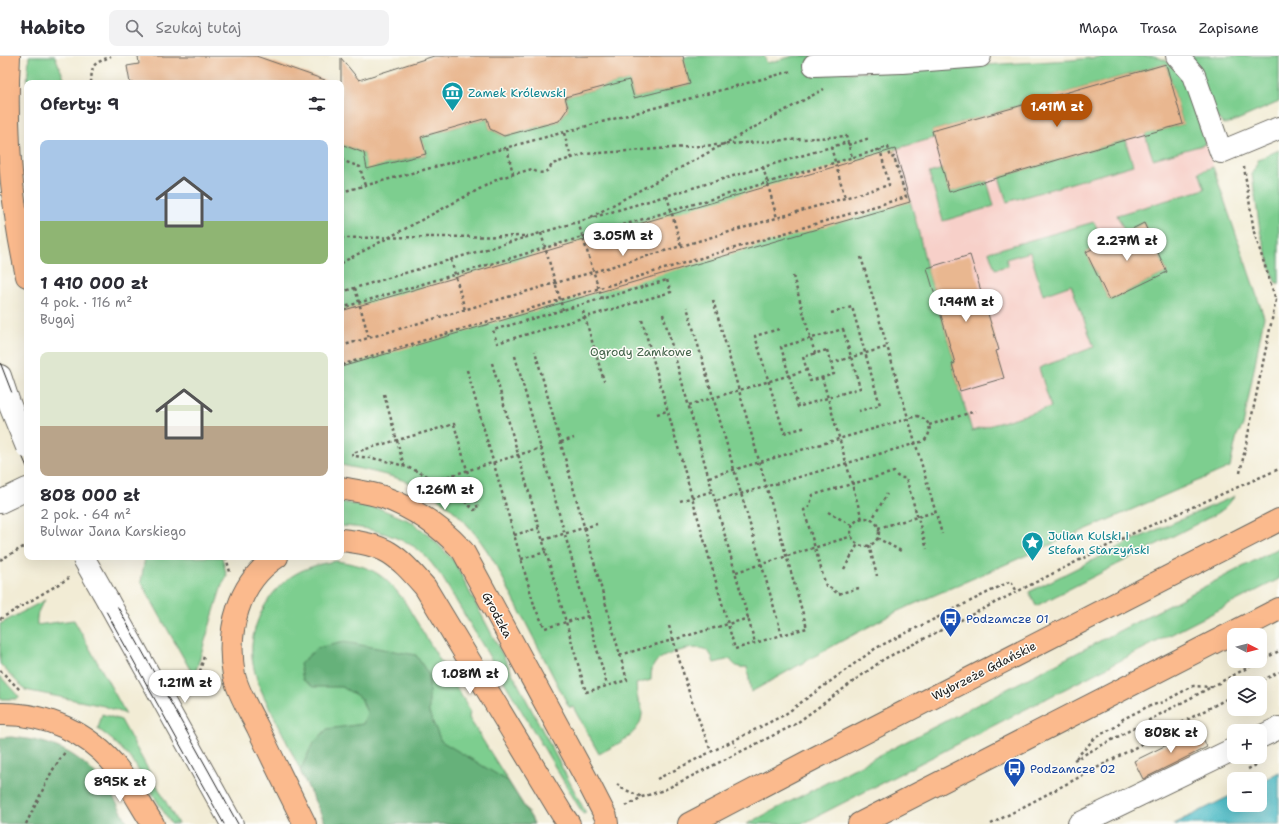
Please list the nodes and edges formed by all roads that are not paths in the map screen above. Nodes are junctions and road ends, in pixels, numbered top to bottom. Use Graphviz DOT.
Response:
graph roads {
  1 [pos="9,56"];
  2 [pos="980,56"];
  3 [pos="1177,56"];
  4 [pos="814,65"];
  5 [pos="1279,128"];
  6 [pos="24,262"];
  7 [pos="0,376"];
  8 [pos="24,440"];
  9 [pos="344,489"];
  10 [pos="24,490"];
  11 [pos="0,502"];
  12 [pos="1279,520"];
  13 [pos="344,540"];
  14 [pos="85,560"];
  15 [pos="273,560"];
  16 [pos="1279,609"];
  17 [pos="0,714"];
  18 [pos="1279,728"];
  19 [pos="1267,734"];
  20 [pos="1227,752"];
  21 [pos="545,786"];
  22 [pos="153,824"];
  23 [pos="232,824"];
  24 [pos="305,824"];
  25 [pos="555,824"];
  26 [pos="569,824"];
  27 [pos="607,824"];
  28 [pos="689,824"];
  29 [pos="859,824"];
  30 [pos="1079,824"];
  1 -- 6 [label="main road"];
  2 -- 4 [label="street"];
  3 -- 5 [label="street"];
  7 -- 8 [label="street, bridge"];
  9 -- 27 [label="main road, Grodzka"];
  10 -- 11 [label="street"];
  12 -- 28 [label="main road, Wybrzeże Gdańskie"];
  13 -- 21 [label="main road"];
  14 -- 23 [label="street, bridge"];
  15 -- 24 [label="main road"];
  16 -- 29 [label="main road"];
  17 -- 22 [label="main road"];
  18 -- 19 [label="street"];
  20 -- 30 [label="street"];
  21 -- 25 [label="main road"];
  21 -- 26 [label="main road"];
}
